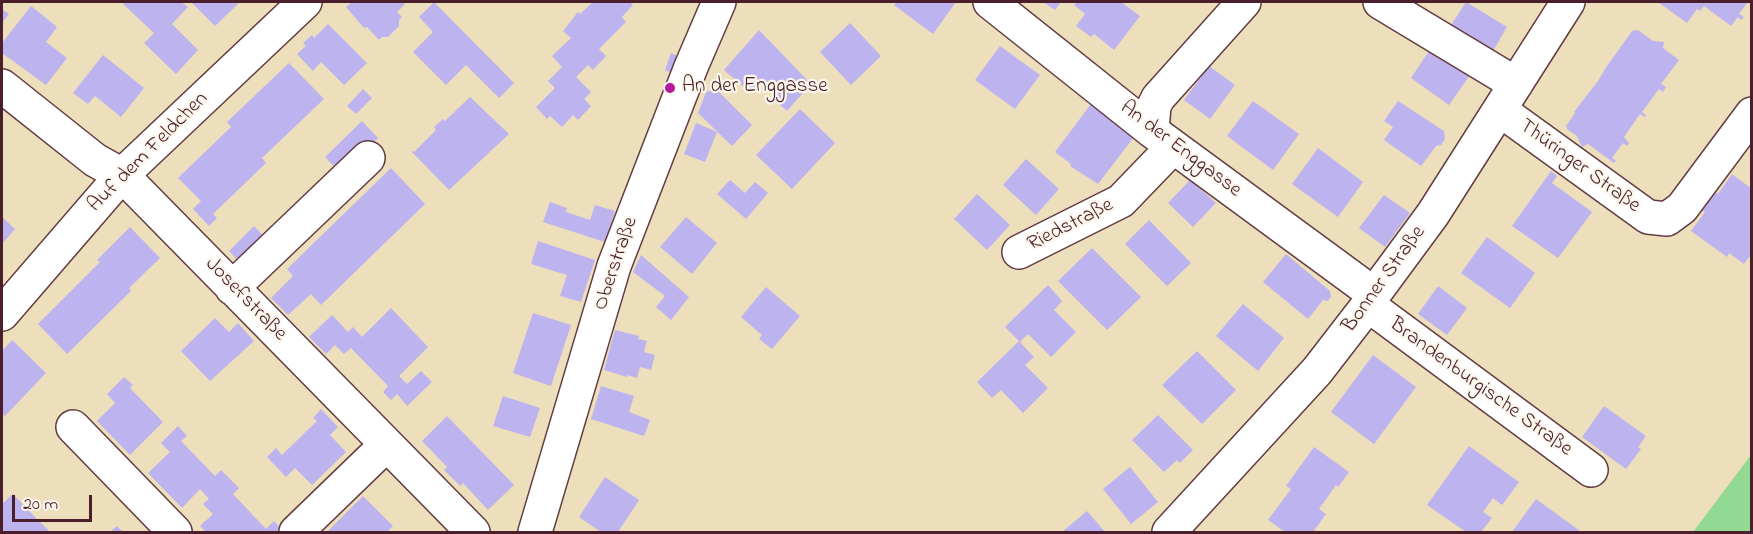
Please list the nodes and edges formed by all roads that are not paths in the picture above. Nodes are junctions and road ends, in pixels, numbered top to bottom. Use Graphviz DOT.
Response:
graph roads {
  1 [pos="305,2"];
  2 [pos="718,2"];
  3 [pos="990,2"];
  4 [pos="1244,2"];
  5 [pos="1380,2"];
  6 [pos="1568,2"];
  7 [pos="2,86"];
  8 [pos="1508,97"];
  9 [pos="1752,114"];
  10 [pos="1163,139"];
  11 [pos="368,158"];
  12 [pos="122,175"];
  13 [pos="1019,252"];
  14 [pos="232,288"];
  15 [pos="1371,300"];
  16 [pos="2,314"];
  17 [pos="73,427"];
  18 [pos="386,445"];
  19 [pos="1592,470"];
  20 [pos="176,532"];
  21 [pos="297,532"];
  22 [pos="472,532"];
  23 [pos="535,532"];
  24 [pos="1169,532"];
  1 -- 12 [label="street, Auf dem Feldchen"];
  2 -- 23 [label="street, Oberstraße"];
  3 -- 10 [label="street, An der Enggasse"];
  4 -- 10 [label="street"];
  5 -- 8 [label="street, Thüringer Straße"];
  6 -- 8 [label="street, Bonner Straße"];
  7 -- 12 [label="street, Josefstraße"];
  8 -- 9 [label="street, Thüringer Straße"];
  8 -- 15 [label="street, Bonner Straße"];
  10 -- 13 [label="street, Riedstraße"];
  10 -- 15 [label="street, An der Enggasse"];
  11 -- 14 [label="street"];
  12 -- 14 [label="street, Josefstraße"];
  12 -- 16 [label="street, Auf dem Feldchen"];
  14 -- 18 [label="street, Josefstraße"];
  15 -- 19 [label="street, Brandenburgische Straße"];
  15 -- 24 [label="street, Bonner Straße"];
  17 -- 20 [label="street"];
  18 -- 21 [label="street"];
  18 -- 22 [label="street, Josefstraße"];
}
